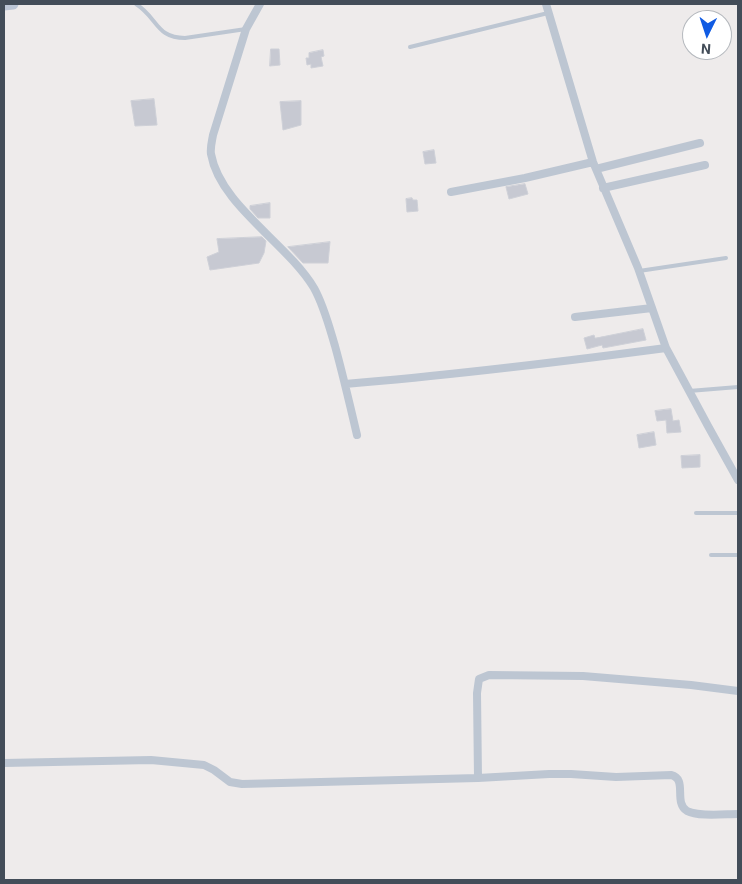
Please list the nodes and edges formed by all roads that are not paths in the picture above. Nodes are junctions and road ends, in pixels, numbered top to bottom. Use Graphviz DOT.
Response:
graph roads {
  1 [pos="13,4"];
  2 [pos="136,4"];
  3 [pos="260,4"];
  4 [pos="546,4"];
  5 [pos="4,6"];
  6 [pos="548,13"];
  7 [pos="246,29"];
  8 [pos="410,47"];
  9 [pos="700,143"];
  10 [pos="705,165"];
  11 [pos="594,166"];
  12 [pos="603,188"];
  13 [pos="451,192"];
  14 [pos="726,258"];
  15 [pos="639,271"];
  16 [pos="652,308"];
  17 [pos="575,317"];
  18 [pos="666,348"];
  19 [pos="345,384"];
  20 [pos="738,387"];
  21 [pos="689,390"];
  22 [pos="357,434"];
  23 [pos="738,480"];
  24 [pos="696,513"];
  25 [pos="738,513"];
  26 [pos="711,555"];
  27 [pos="738,555"];
  28 [pos="738,692"];
  29 [pos="4,763"];
  30 [pos="478,778"];
  31 [pos="738,814"];
  1 -- 5 [label="street"];
  2 -- 7 [label="lane"];
  3 -- 7 [label="street"];
  4 -- 6 [label="street"];
  6 -- 8 [label="lane"];
  6 -- 11 [label="street"];
  7 -- 19 [label="street"];
  9 -- 11 [label="street"];
  10 -- 12 [label="street"];
  11 -- 12 [label="street"];
  11 -- 13 [label="street"];
  12 -- 15 [label="street"];
  14 -- 15 [label="lane"];
  15 -- 16 [label="street"];
  16 -- 17 [label="street"];
  16 -- 18 [label="street"];
  18 -- 19 [label="street"];
  18 -- 21 [label="street"];
  19 -- 22 [label="street"];
  20 -- 21 [label="lane"];
  21 -- 23 [label="street"];
  24 -- 25 [label="lane"];
  26 -- 27 [label="lane"];
  28 -- 30 [label="street"];
  29 -- 30 [label="street"];
  30 -- 31 [label="street"];
}
